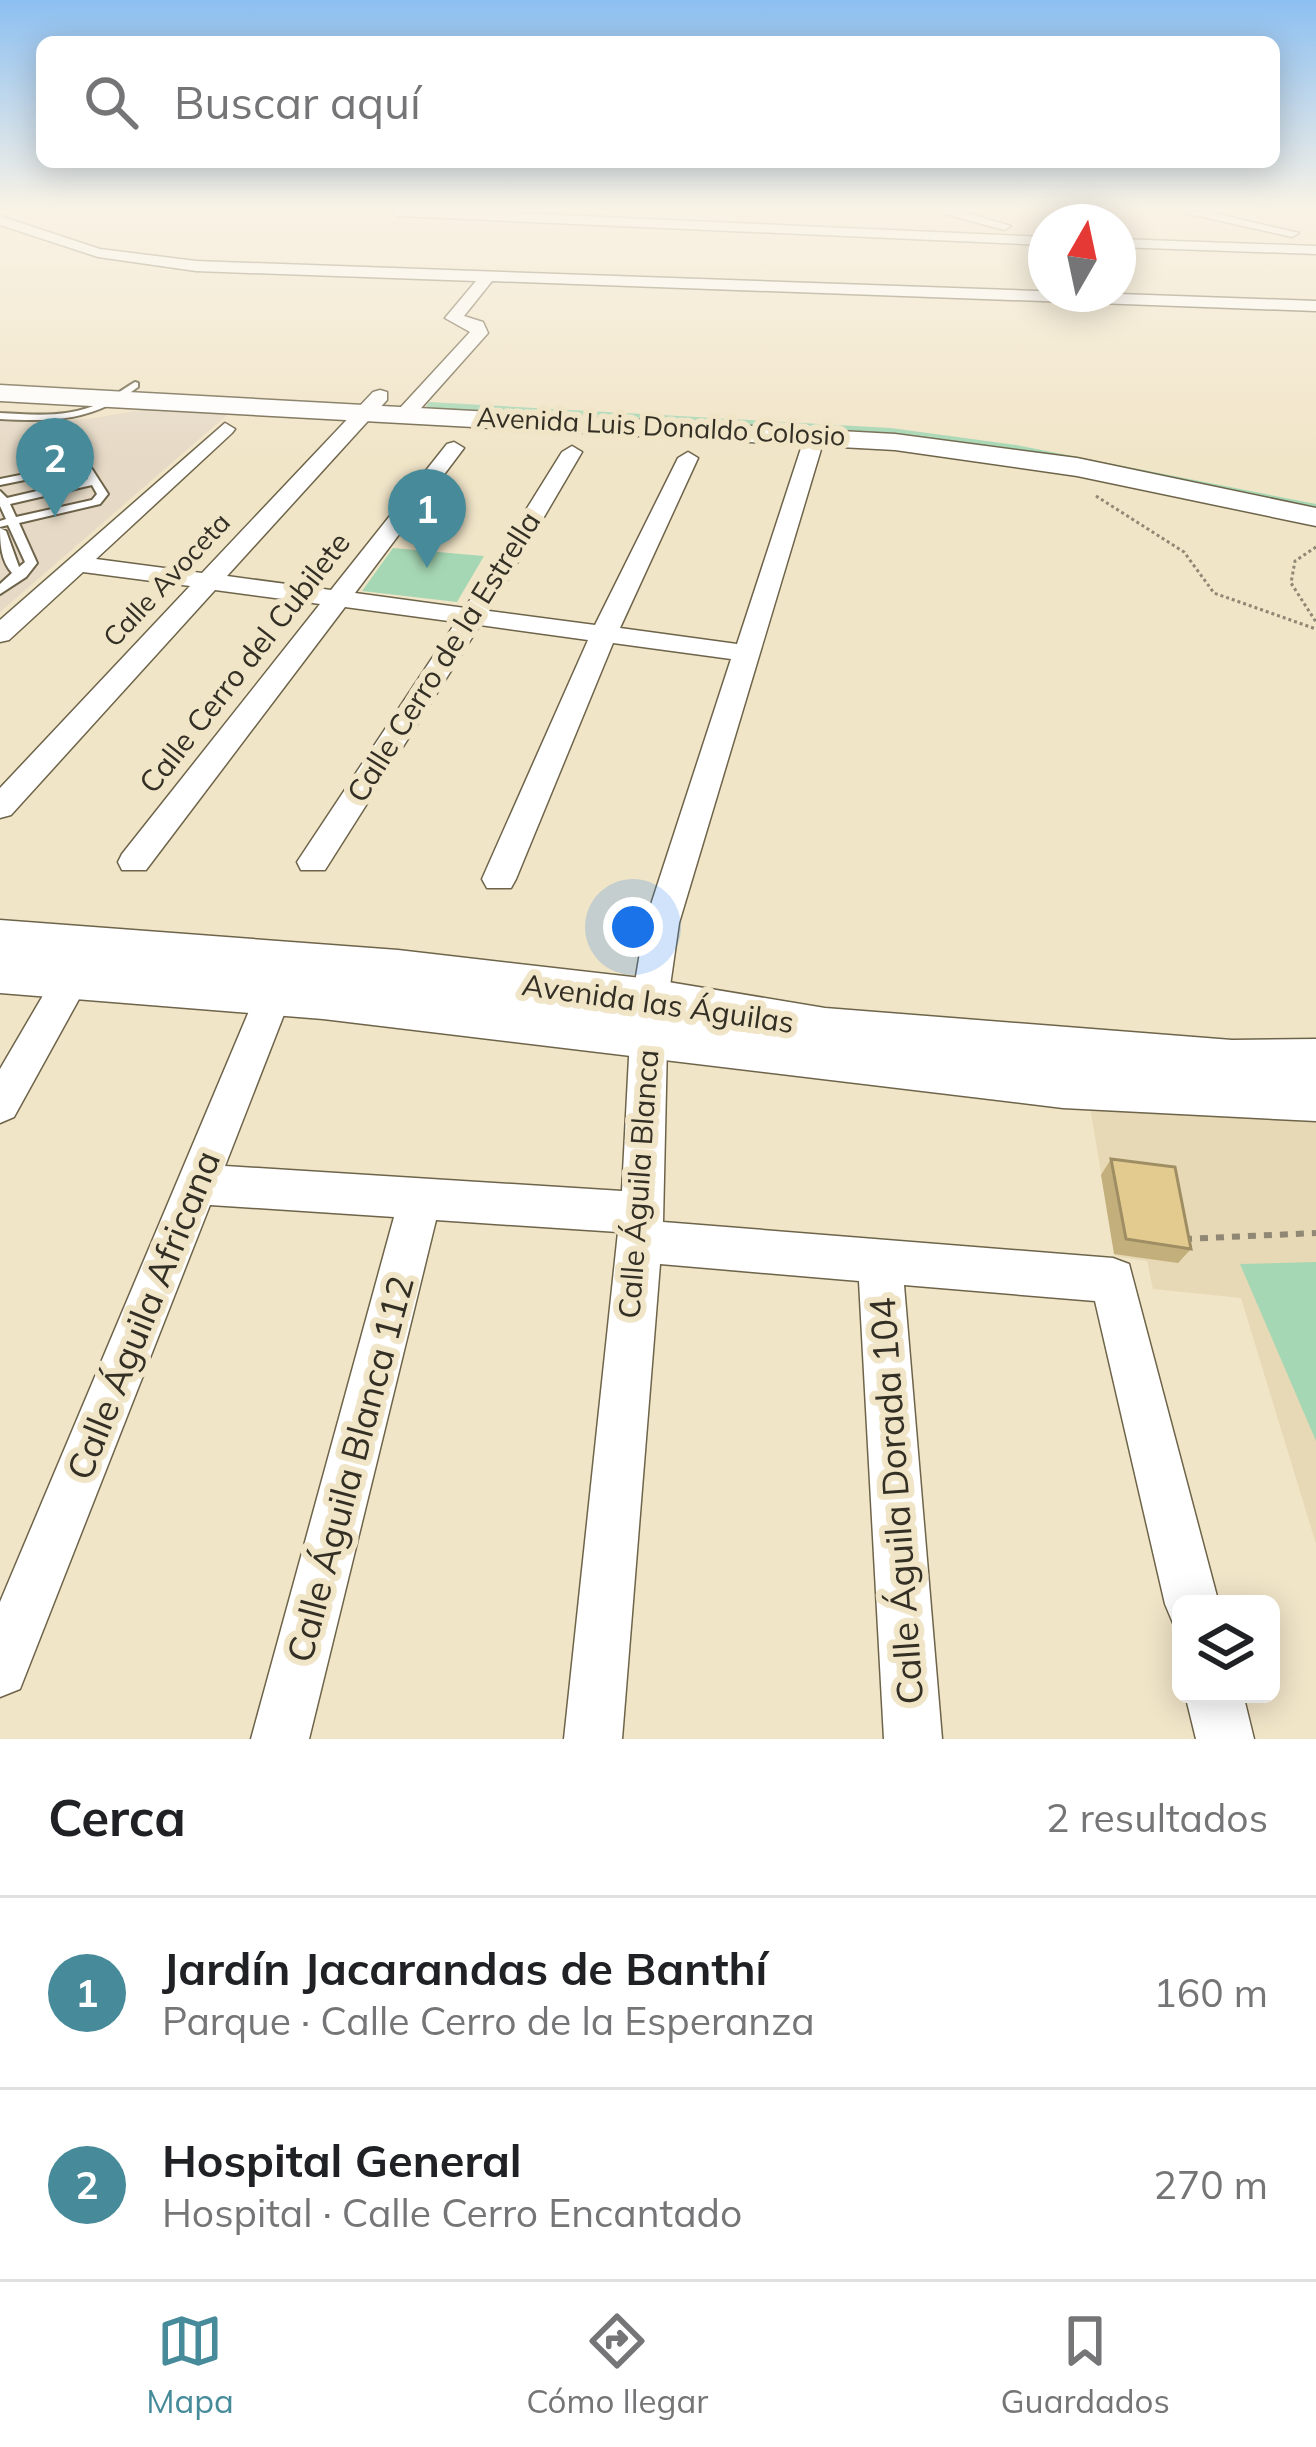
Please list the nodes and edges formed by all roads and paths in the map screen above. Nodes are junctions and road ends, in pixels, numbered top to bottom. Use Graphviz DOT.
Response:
graph roads {
  1 [pos="474,293"];
  2 [pos="1156,293"];
  3 [pos="1316,306"];
  4 [pos="0,378"];
  5 [pos="127,392"];
  6 [pos="0,393"];
  7 [pos="372,403"];
  8 [pos="413,405"];
  9 [pos="0,416"];
  10 [pos="225,429"];
  11 [pos="815,436"];
  12 [pos="454,448"];
  13 [pos="572,452"];
  14 [pos="79,458"];
  15 [pos="688,458"];
  16 [pos="1077,467"];
  17 [pos="0,480"];
  18 [pos="95,481"];
  19 [pos="2,498"];
  20 [pos="1316,498"];
  21 [pos="1316,517"];
  22 [pos="4,525"];
  23 [pos="1316,547"];
  24 [pos="79,563"];
  25 [pos="208,579"];
  26 [pos="0,590"];
  27 [pos="336,599"];
  28 [pos="473,616"];
  29 [pos="1316,626"];
  30 [pos="0,634"];
  31 [pos="604,634"];
  32 [pos="746,653"];
  33 [pos="0,807"];
  34 [pos="134,862"];
  35 [pos="313,862"];
  36 [pos="499,879"];
  37 [pos="0,939"];
  38 [pos="83,960"];
  39 [pos="0,973"];
  40 [pos="281,976"];
  41 [pos="650,1018"];
  42 [pos="1316,1062"];
  43 [pos="1316,1097"];
  44 [pos="0,1105"];
  45 [pos="195,1184"];
  46 [pos="421,1200"];
  47 [pos="639,1227"];
  48 [pos="1316,1233"];
  49 [pos="1179,1239"];
  50 [pos="880,1263"];
  51 [pos="1190,1595"];
  52 [pos="0,1669"];
  53 [pos="1216,1703"];
  54 [pos="280,1739"];
  55 [pos="593,1739"];
  56 [pos="913,1739"];
  57 [pos="1225,1739"];
  1 -- 8 [label="street"];
  2 -- 3 [label="street"];
  4 -- 5 [label="street, Avenida Luis Donaldo Colosio"];
  5 -- 6 [label="street, Avenida Luis Donaldo Colosio"];
  5 -- 7 [label="street, Avenida Luis Donaldo Colosio"];
  5 -- 9 [label="lane"];
  7 -- 8 [label="street, Avenida Luis Donaldo Colosio"];
  7 -- 25 [label="street, Calle Avoceta"];
  8 -- 11 [label="street, Avenida Luis Donaldo Colosio"];
  8 -- 20 [label="street, Avenida Luis Donaldo Colosio"];
  10 -- 24 [label="street"];
  11 -- 16 [label="street, Avenida Luis Donaldo Colosio"];
  11 -- 32 [label="street, Calle Águila Blanca"];
  12 -- 27 [label="street, Calle Cerro del Cubilete"];
  13 -- 28 [label="street, Calle Cerro de la Estrella"];
  14 -- 17 [label="lane"];
  15 -- 31 [label="street"];
  16 -- 21 [label="street, Avenida Luis Donaldo Colosio"];
  16 -- 29 [label="path"];
  17 -- 18 [label="lane"];
  18 -- 19 [label="lane"];
  18 -- 22 [label="lane"];
  19 -- 22 [label="lane"];
  22 -- 26 [label="lane"];
  23 -- 29 [label="path"];
  24 -- 25 [label="street"];
  24 -- 30 [label="street"];
  25 -- 27 [label="street"];
  25 -- 33 [label="street, Calle Avoceta"];
  27 -- 28 [label="street"];
  27 -- 34 [label="street, Calle Cerro del Cubilete"];
  28 -- 31 [label="street"];
  28 -- 35 [label="street, Calle Cerro de la Estrella"];
  31 -- 32 [label="street"];
  31 -- 36 [label="street"];
  32 -- 41 [label="street, Calle Águila Blanca"];
  37 -- 38 [label="street, Avenida las Águilas"];
  38 -- 39 [label="street, Avenida las Águilas"];
  38 -- 40 [label="street, Avenida las Águilas"];
  38 -- 44 [label="street"];
  40 -- 41 [label="street, Avenida las Águilas"];
  40 -- 45 [label="street, Calle Águila Africana"];
  41 -- 42 [label="street, Avenida las Águilas"];
  41 -- 43 [label="street, Avenida las Águilas"];
  41 -- 47 [label="street, Calle Águila Blanca"];
  45 -- 46 [label="street"];
  45 -- 52 [label="street, Calle Águila Africana"];
  46 -- 47 [label="street"];
  46 -- 54 [label="street, Calle Águila Blanca 112"];
  47 -- 50 [label="street, Calle Águila Dorada 104"];
  47 -- 55 [label="street, Calle Águila Blanca"];
  48 -- 49 [label="path"];
  50 -- 51 [label="street, Calle Águila Dorada 104"];
  50 -- 56 [label="street, Calle Águila Dorada 104"];
  53 -- 57 [label="street"];
}
